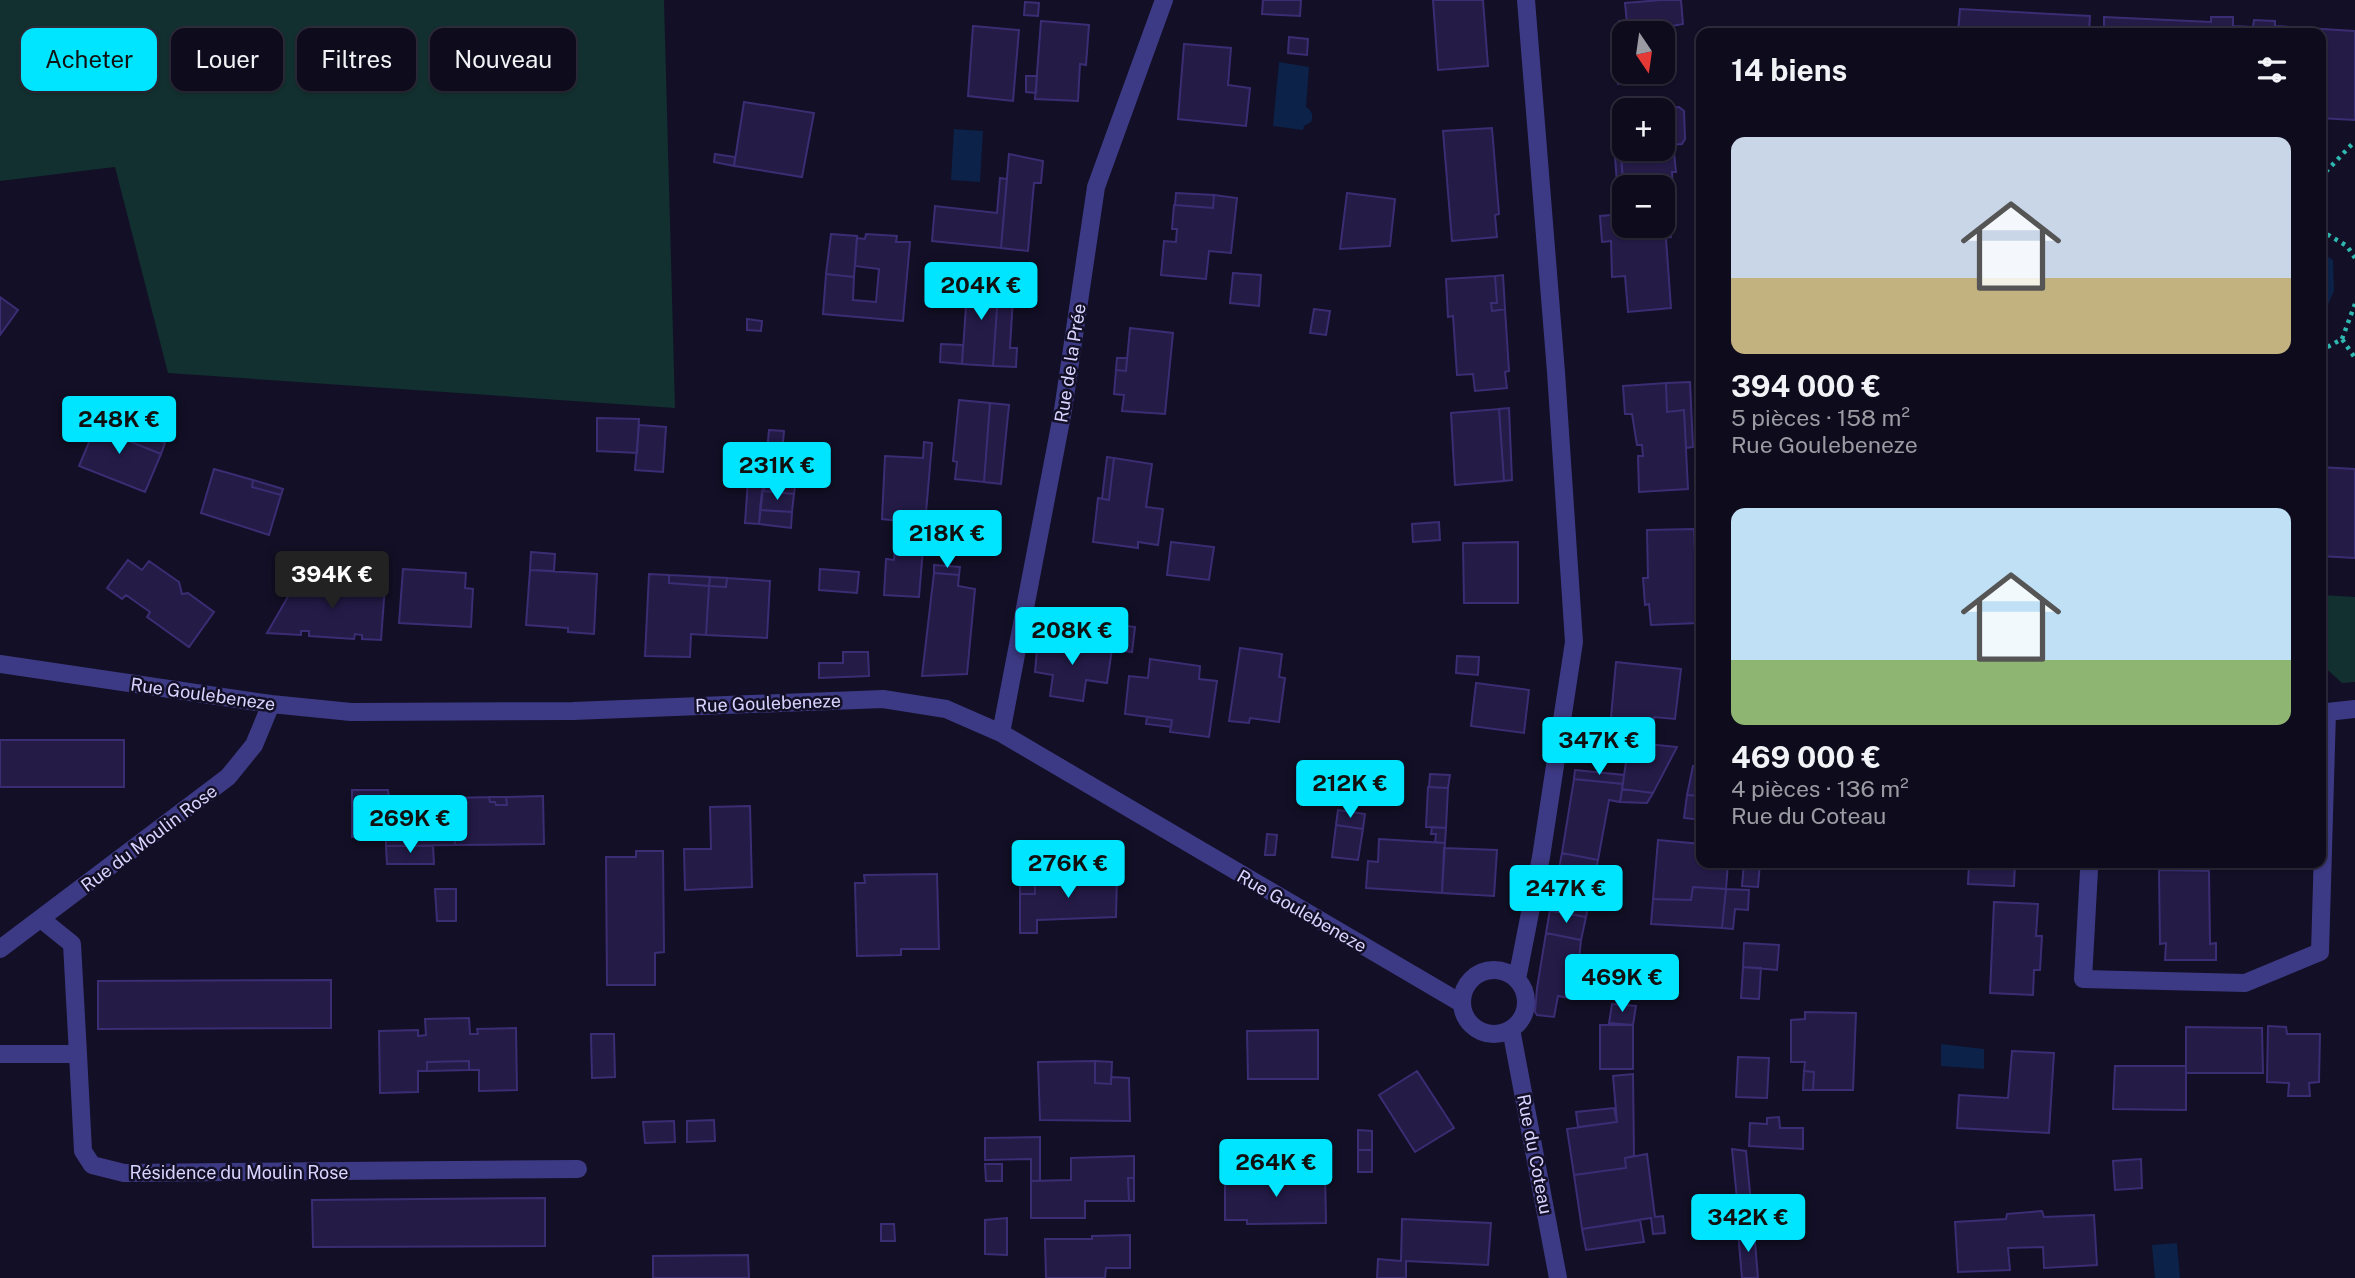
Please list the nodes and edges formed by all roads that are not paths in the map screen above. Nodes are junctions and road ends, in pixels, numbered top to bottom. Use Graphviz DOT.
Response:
graph roads {
  1 [pos="1164,0"];
  2 [pos="1526,0"];
  3 [pos="0,664"];
  4 [pos="271,704"];
  5 [pos="2355,709"];
  6 [pos="1001,733"];
  7 [pos="2326,746"];
  8 [pos="2322,868"];
  9 [pos="2089,870"];
  10 [pos="41,919"];
  11 [pos="0,950"];
  12 [pos="1517,979"];
  13 [pos="1461,1003"];
  14 [pos="1511,1029"];
  15 [pos="0,1055"];
  16 [pos="78,1055"];
  17 [pos="578,1169"];
  18 [pos="1559,1278"];
  1 -- 6 [label="street, Rue de la Prée"];
  2 -- 12 [label="street"];
  3 -- 4 [label="street, Rue Goulebeneze"];
  4 -- 6 [label="street, Rue Goulebeneze"];
  4 -- 10 [label="street, Rue du Moulin Rose"];
  5 -- 7 [label="street"];
  6 -- 13 [label="street, Rue Goulebeneze"];
  8 -- 9 [label="street"];
  10 -- 11 [label="street, Rue du Moulin Rose"];
  10 -- 16 [label="street, Résidence du Moulin Rose"];
  12 -- 13 [label="street"];
  12 -- 14 [label="street"];
  13 -- 14 [label="street"];
  14 -- 18 [label="street, Rue du Coteau"];
  15 -- 16 [label="street"];
  16 -- 17 [label="street, Résidence du Moulin Rose"];
}
